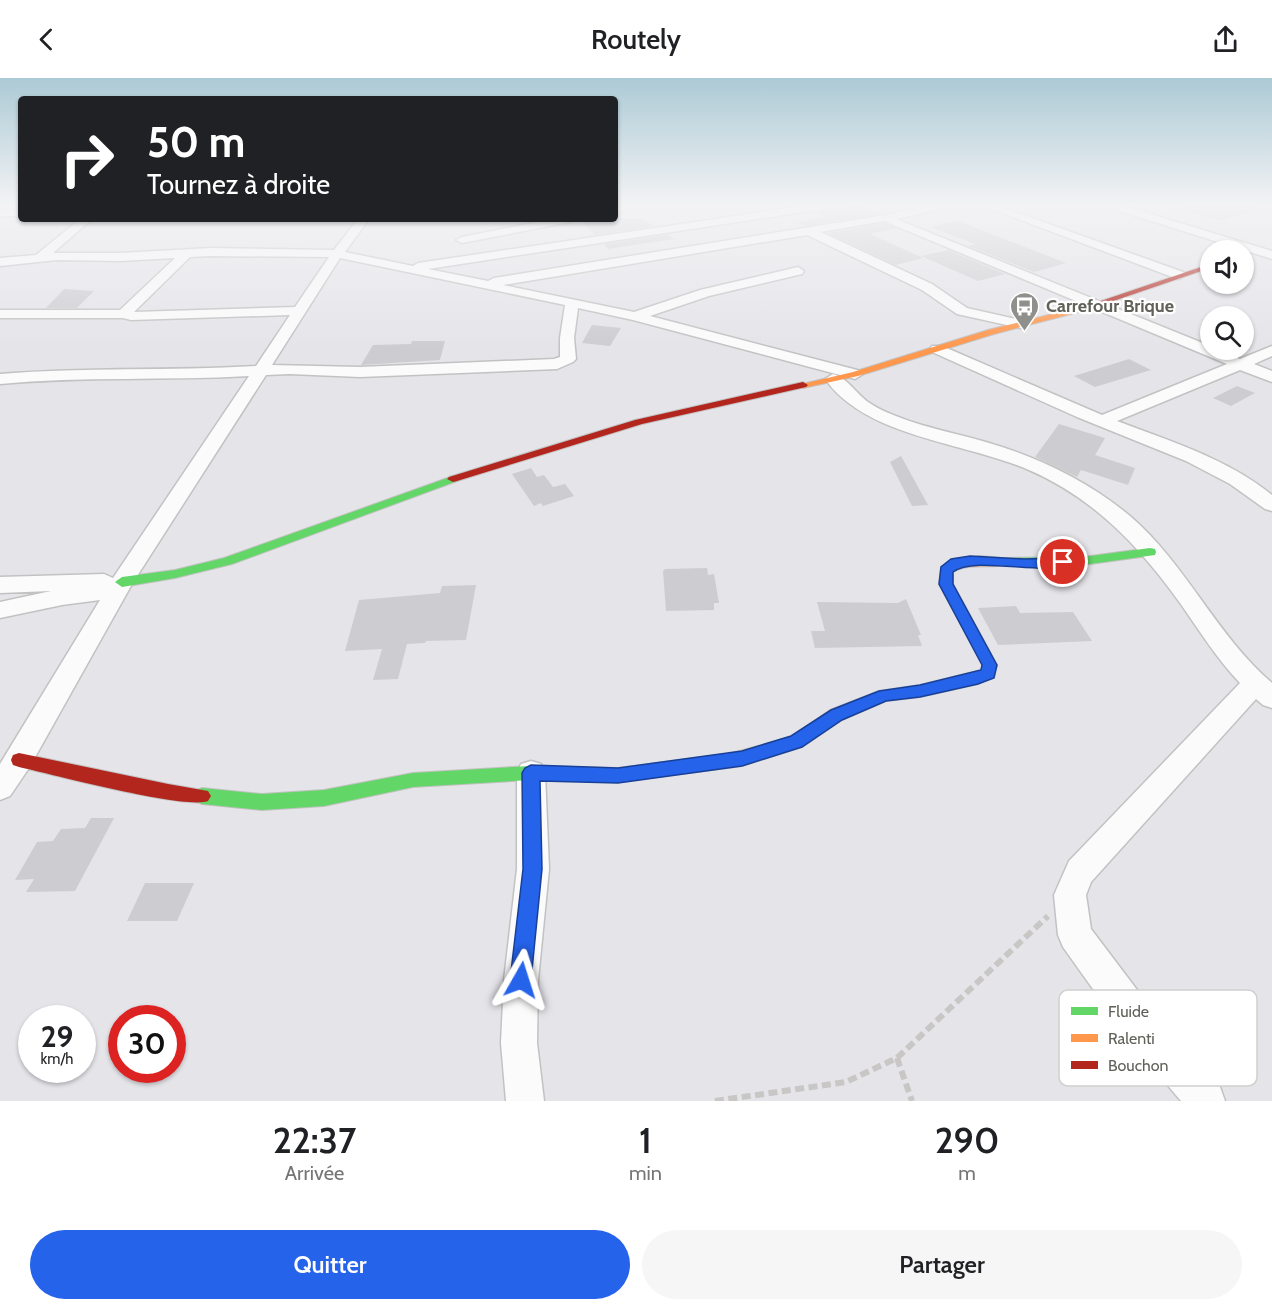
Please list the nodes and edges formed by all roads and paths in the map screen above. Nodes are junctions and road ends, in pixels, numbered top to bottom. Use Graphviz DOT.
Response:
graph roads {
  1 [pos="45,253"];
  2 [pos="205,253"];
  3 [pos="258,253"];
  4 [pos="450,253"];
  5 [pos="512,253"];
  6 [pos="678,253"];
  7 [pos="855,253"];
  8 [pos="968,253"];
  9 [pos="1118,253"];
  10 [pos="337,254"];
  11 [pos="185,255"];
  12 [pos="39,258"];
  13 [pos="0,262"];
  14 [pos="444,263"];
  15 [pos="404,269"];
  16 [pos="1200,269"];
  17 [pos="798,271"];
  18 [pos="1179,275"];
  19 [pos="474,284"];
  20 [pos="572,304"];
  21 [pos="1094,305"];
  22 [pos="299,312"];
  23 [pos="0,314"];
  24 [pos="124,314"];
  25 [pos="635,316"];
  26 [pos="1020,324"];
  27 [pos="937,349"];
  28 [pos="1272,351"];
  29 [pos="1244,363"];
  30 [pos="261,370"];
  31 [pos="855,374"];
  32 [pos="1272,377"];
  33 [pos="0,379"];
  34 [pos="833,379"];
  35 [pos="1102,421"];
  36 [pos="1272,505"];
  37 [pos="1150,552"];
  38 [pos="0,585"];
  39 [pos="110,590"];
  40 [pos="0,610"];
  41 [pos="1263,691"];
  42 [pos="19,760"];
  43 [pos="531,773"];
  44 [pos="0,787"];
  45 [pos="1070,895"];
  46 [pos="1115,990"];
  47 [pos="897,1058"];
  48 [pos="1193,1086"];
  49 [pos="525,1101"];
  50 [pos="715,1101"];
  51 [pos="912,1101"];
  52 [pos="1206,1101"];
  1 -- 12 [label="street"];
  2 -- 11 [label="street"];
  3 -- 10 [label="street"];
  4 -- 14 [label="street"];
  5 -- 14 [label="street"];
  6 -- 19 [label="street"];
  7 -- 26 [label="street"];
  8 -- 21 [label="street"];
  9 -- 18 [label="street"];
  10 -- 15 [label="street"];
  10 -- 22 [label="street"];
  11 -- 12 [label="street"];
  11 -- 24 [label="street"];
  12 -- 13 [label="street"];
  14 -- 15 [label="street"];
  15 -- 19 [label="street"];
  16 -- 18 [label="street"];
  17 -- 25 [label="street"];
  18 -- 21 [label="street"];
  19 -- 20 [label="street"];
  20 -- 25 [label="street"];
  20 -- 30 [label="street"];
  21 -- 26 [label="street"];
  21 -- 29 [label="street"];
  22 -- 24 [label="street"];
  22 -- 30 [label="street"];
  23 -- 24 [label="street"];
  25 -- 31 [label="street"];
  26 -- 27 [label="street"];
  27 -- 31 [label="street"];
  27 -- 35 [label="street"];
  28 -- 29 [label="street"];
  29 -- 32 [label="street"];
  29 -- 35 [label="street"];
  30 -- 33 [label="street"];
  30 -- 39 [label="street"];
  31 -- 34 [label="street"];
  34 -- 37 [label="street"];
  34 -- 39 [label="street"];
  35 -- 36 [label="street"];
  37 -- 41 [label="street"];
  37 -- 43 [label="street"];
  38 -- 39 [label="street"];
  39 -- 40 [label="street"];
  39 -- 42 [label="street"];
  41 -- 45 [label="street"];
  42 -- 43 [label="street"];
  42 -- 44 [label="street"];
  43 -- 49 [label="street"];
  45 -- 46 [label="street"];
  45 -- 47 [label="path"];
  47 -- 50 [label="path"];
  47 -- 51 [label="path"];
  48 -- 52 [label="street"];
}
